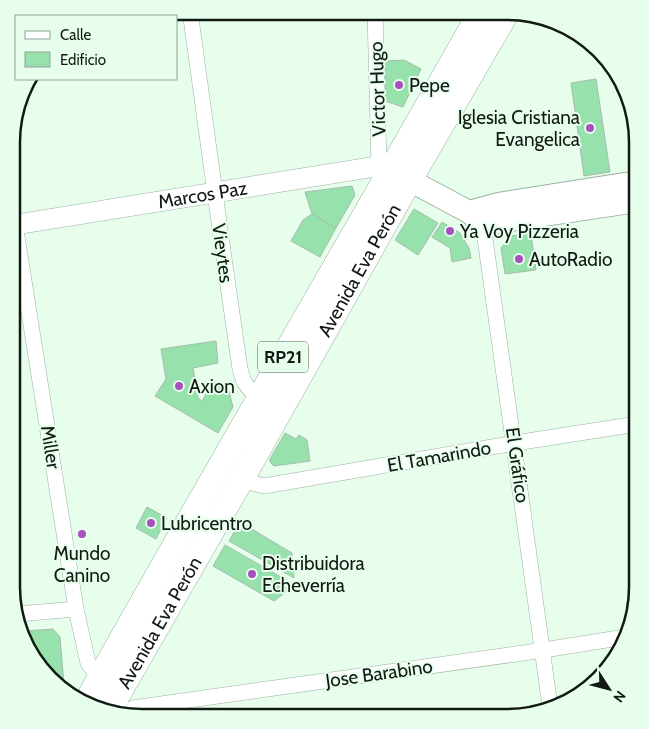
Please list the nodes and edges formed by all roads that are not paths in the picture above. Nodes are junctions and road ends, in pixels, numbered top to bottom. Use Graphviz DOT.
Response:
graph roads {
  1 [pos="191,20"];
  2 [pos="376,20"];
  3 [pos="477,20"];
  4 [pos="501,20"];
  5 [pos="394,172"];
  6 [pos="629,183"];
  7 [pos="215,192"];
  8 [pos="629,203"];
  9 [pos="476,218"];
  10 [pos="20,219"];
  11 [pos="20,258"];
  12 [pos="258,400"];
  13 [pos="629,425"];
  14 [pos="515,443"];
  15 [pos="241,480"];
  16 [pos="76,609"];
  17 [pos="23,614"];
  18 [pos="617,638"];
  19 [pos="544,650"];
  20 [pos="100,678"];
  21 [pos="89,697"];
  22 [pos="550,701"];
  23 [pos="119,705"];
  1 -- 7 [label="street, Vieytes"];
  2 -- 5 [label="street, Victor Hugo"];
  3 -- 5 [label="main road, Avenida Eva Perón / RP21"];
  4 -- 5 [label="main road, Avenida Eva Perón / RP21"];
  5 -- 7 [label="street, Marcos Paz"];
  5 -- 9 [label="main road"];
  5 -- 12 [label="main road, Avenida Eva Perón / RP21"];
  5 -- 15 [label="main road, Avenida Eva Perón / RP21"];
  6 -- 9 [label="main road"];
  7 -- 10 [label="street, Marcos Paz"];
  7 -- 12 [label="street, Vieytes"];
  8 -- 9 [label="main road"];
  9 -- 14 [label="street, El Gráfico"];
  11 -- 16 [label="street, Miller"];
  12 -- 20 [label="main road, Avenida Eva Perón / RP21"];
  13 -- 14 [label="street, El Tamarindo"];
  14 -- 15 [label="street, El Tamarindo"];
  14 -- 19 [label="street, El Gráfico"];
  15 -- 23 [label="main road, Avenida Eva Perón / RP21"];
  16 -- 17 [label="street"];
  16 -- 20 [label="street, Miller"];
  18 -- 19 [label="street, Jose Barabino"];
  19 -- 22 [label="street, El Gráfico"];
  19 -- 23 [label="street, Jose Barabino"];
  20 -- 21 [label="main road, Avenida Eva Perón / RP21"];
}
